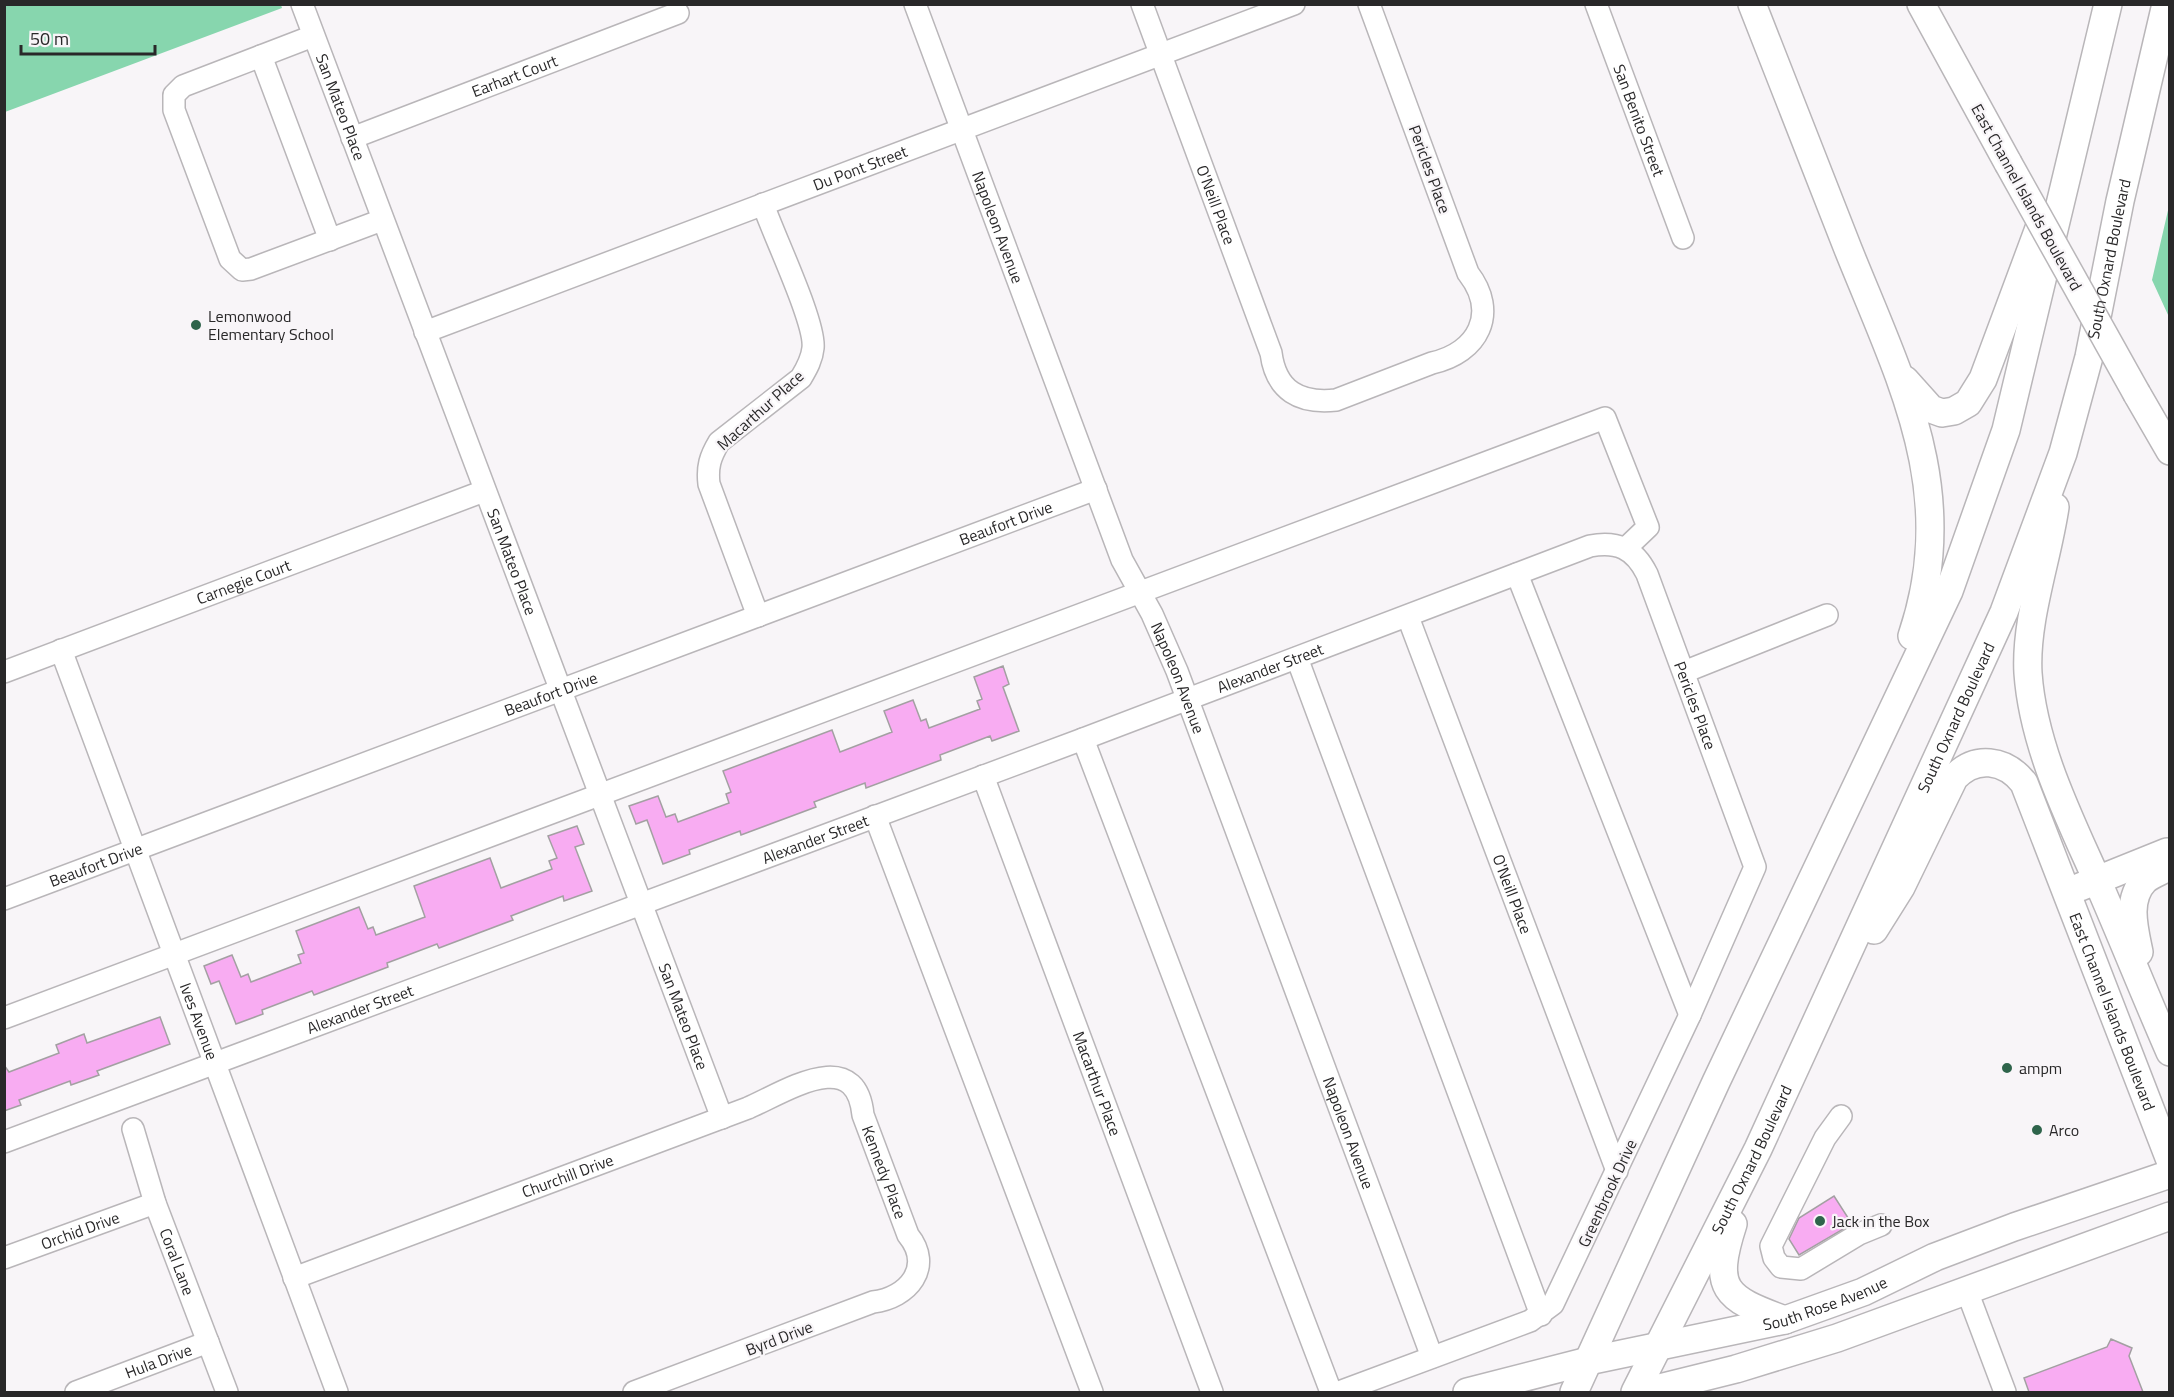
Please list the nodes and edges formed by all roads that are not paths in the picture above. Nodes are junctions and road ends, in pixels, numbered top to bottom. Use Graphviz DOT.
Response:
graph roads {
  1 [pos="302,4"];
  2 [pos="915,4"];
  3 [pos="1142,4"];
  4 [pos="1294,4"];
  5 [pos="1369,4"];
  6 [pos="1596,4"];
  7 [pos="1752,4"];
  8 [pos="1921,4"];
  9 [pos="2108,4"];
  10 [pos="2166,4"];
  11 [pos="678,13"];
  12 [pos="313,36"];
  13 [pos="1161,55"];
  14 [pos="261,56"];
  15 [pos="2080,124"];
  16 [pos="962,129"];
  17 [pos="352,138"];
  18 [pos="763,204"];
  19 [pos="382,220"];
  20 [pos="1683,238"];
  21 [pos="330,240"];
  22 [pos="425,332"];
  23 [pos="1901,375"];
  24 [pos="1299,399"];
  25 [pos="2169,451"];
  26 [pos="2063,453"];
  27 [pos="1096,489"];
  28 [pos="484,491"];
  29 [pos="1626,548"];
  30 [pos="1517,574"];
  31 [pos="1141,593"];
  32 [pos="1827,615"];
  33 [pos="758,616"];
  34 [pos="1408,617"];
  35 [pos="61,650"];
  36 [pos="1297,658"];
  37 [pos="4,672"];
  38 [pos="1684,672"];
  39 [pos="561,691"];
  40 [pos="1187,699"];
  41 [pos="1083,739"];
  42 [pos="1874,751"];
  43 [pos="983,776"];
  44 [pos="600,795"];
  45 [pos="875,816"];
  46 [pos="135,850"];
  47 [pos="2169,851"];
  48 [pos="2169,866"];
  49 [pos="1755,867"];
  50 [pos="2097,880"];
  51 [pos="2068,892"];
  52 [pos="4,898"];
  53 [pos="641,904"];
  54 [pos="174,954"];
  55 [pos="1690,1015"];
  56 [pos="4,1018"];
  57 [pos="1815,1025"];
  58 [pos="2166,1043"];
  59 [pos="215,1064"];
  60 [pos="840,1078"];
  61 [pos="1841,1116"];
  62 [pos="722,1118"];
  63 [pos="133,1129"];
  64 [pos="4,1142"];
  65 [pos="1758,1149"];
  66 [pos="2169,1160"];
  67 [pos="1617,1171"];
  68 [pos="2169,1174"];
  69 [pos="155,1203"];
  70 [pos="2169,1216"];
  71 [pos="1881,1225"];
  72 [pos="4,1258"];
  73 [pos="918,1274"];
  74 [pos="294,1278"];
  75 [pos="1967,1291"];
  76 [pos="1541,1315"];
  77 [pos="1785,1320"];
  78 [pos="1837,1338"];
  79 [pos="208,1342"];
  80 [pos="1656,1348"];
  81 [pos="1432,1357"];
  82 [pos="1588,1361"];
  83 [pos="76,1392"];
  84 [pos="227,1392"];
  85 [pos="337,1392"];
  86 [pos="634,1392"];
  87 [pos="1092,1392"];
  88 [pos="1212,1392"];
  89 [pos="1331,1392"];
  90 [pos="1338,1392"];
  91 [pos="1467,1392"];
  92 [pos="1574,1392"];
  93 [pos="1635,1392"];
  94 [pos="1643,1392"];
  95 [pos="1721,1392"];
  96 [pos="2005,1392"];
  1 -- 12 [label="street, San Mateo Place"];
  2 -- 16 [label="street, Napoleon Avenue"];
  3 -- 13 [label="street, O'Neill Place"];
  4 -- 13 [label="street, Du Pont Street"];
  5 -- 24 [label="street, Pericles Place"];
  6 -- 20 [label="street, San Benito Street"];
  7 -- 23 [label="main road"];
  8 -- 25 [label="main road, East Channel Islands Boulevard, bridge"];
  9 -- 15 [label="main road"];
  10 -- 26 [label="main road, South Oxnard Boulevard"];
  11 -- 17 [label="street, Earhart Court"];
  12 -- 14 [label="street"];
  12 -- 17 [label="street, San Mateo Place"];
  13 -- 16 [label="street, Du Pont Street"];
  13 -- 24 [label="street, O'Neill Place"];
  14 -- 21 [label="street"];
  14 -- 21 [label="street"];
  15 -- 23 [label="main road"];
  15 -- 42 [label="main road"];
  16 -- 18 [label="street, Du Pont Street"];
  16 -- 27 [label="street, Napoleon Avenue"];
  17 -- 19 [label="street, San Mateo Place"];
  18 -- 22 [label="street, Du Pont Street"];
  18 -- 33 [label="street, Macarthur Place"];
  19 -- 21 [label="street"];
  19 -- 22 [label="street, San Mateo Place"];
  22 -- 28 [label="street, San Mateo Place"];
  23 -- 42 [label="main road"];
  26 -- 50 [label="main road"];
  26 -- 57 [label="main road, South Oxnard Boulevard"];
  27 -- 31 [label="street, Napoleon Avenue"];
  27 -- 33 [label="street, Beaufort Drive"];
  28 -- 35 [label="street, Carnegie Court"];
  28 -- 39 [label="street, San Mateo Place"];
  29 -- 30 [label="street, Alexander Street"];
  29 -- 31 [label="street"];
  29 -- 38 [label="street, Pericles Place"];
  30 -- 34 [label="street, Alexander Street"];
  30 -- 55 [label="street"];
  31 -- 40 [label="street, Napoleon Avenue"];
  31 -- 44 [label="street"];
  32 -- 38 [label="street"];
  33 -- 39 [label="street, Beaufort Drive"];
  34 -- 36 [label="street, Alexander Street"];
  34 -- 67 [label="street, O'Neill Place"];
  35 -- 37 [label="street, Carnegie Court"];
  35 -- 46 [label="street, Ives Avenue"];
  36 -- 40 [label="street, Alexander Street"];
  36 -- 76 [label="street"];
  38 -- 49 [label="street, Pericles Place"];
  39 -- 44 [label="street, San Mateo Place"];
  39 -- 46 [label="street, Beaufort Drive"];
  40 -- 41 [label="street, Alexander Street"];
  40 -- 81 [label="street, Napoleon Avenue"];
  41 -- 43 [label="street, Alexander Street"];
  41 -- 89 [label="street"];
  42 -- 82 [label="main road"];
  43 -- 45 [label="street, Alexander Street"];
  43 -- 88 [label="street, Macarthur Place"];
  44 -- 53 [label="street, San Mateo Place"];
  44 -- 54 [label="street"];
  45 -- 53 [label="street, Alexander Street"];
  45 -- 87 [label="street"];
  46 -- 52 [label="street, Beaufort Drive"];
  46 -- 54 [label="street, Ives Avenue"];
  47 -- 50 [label="main road, East Channel Islands Boulevard"];
  48 -- 58 [label="main road"];
  49 -- 55 [label="street, Greenbrook Drive"];
  50 -- 51 [label="main road, East Channel Islands Boulevard"];
  50 -- 58 [label="main road, East Channel Islands Boulevard"];
  51 -- 57 [label="main road"];
  51 -- 66 [label="main road, East Channel Islands Boulevard"];
  53 -- 59 [label="street, Alexander Street"];
  53 -- 62 [label="street, San Mateo Place"];
  54 -- 56 [label="street"];
  54 -- 59 [label="street, Ives Avenue"];
  55 -- 67 [label="street, Greenbrook Drive"];
  57 -- 65 [label="main road, South Oxnard Boulevard"];
  59 -- 64 [label="street, Alexander Street"];
  59 -- 74 [label="street, Ives Avenue"];
  60 -- 62 [label="street, Churchill Drive"];
  60 -- 73 [label="street, Kennedy Place"];
  61 -- 71 [label="street"];
  62 -- 74 [label="street, Churchill Drive"];
  63 -- 69 [label="street, Coral Lane"];
  65 -- 77 [label="main road"];
  65 -- 80 [label="main road, South Oxnard Boulevard"];
  67 -- 76 [label="street, Greenbrook Drive"];
  68 -- 77 [label="main road, South Rose Avenue"];
  69 -- 72 [label="street, Orchid Drive"];
  69 -- 79 [label="street, Coral Lane"];
  70 -- 75 [label="main road, South Rose Avenue"];
  73 -- 86 [label="street, Byrd Drive"];
  74 -- 85 [label="street, Ives Avenue"];
  75 -- 78 [label="main road, South Rose Avenue"];
  75 -- 96 [label="street"];
  76 -- 81 [label="street, Greenbrook Drive"];
  77 -- 80 [label="main road, South Rose Avenue"];
  78 -- 94 [label="main road, South Rose Avenue"];
  78 -- 95 [label="main road"];
  79 -- 83 [label="street, Hula Drive"];
  79 -- 84 [label="street, Coral Lane"];
  80 -- 82 [label="main road, South Rose Avenue"];
  80 -- 93 [label="main road, South Oxnard Boulevard"];
  81 -- 90 [label="street, Greenbrook Drive"];
  82 -- 91 [label="main road, South Rose Avenue"];
  82 -- 92 [label="main road"];
}
